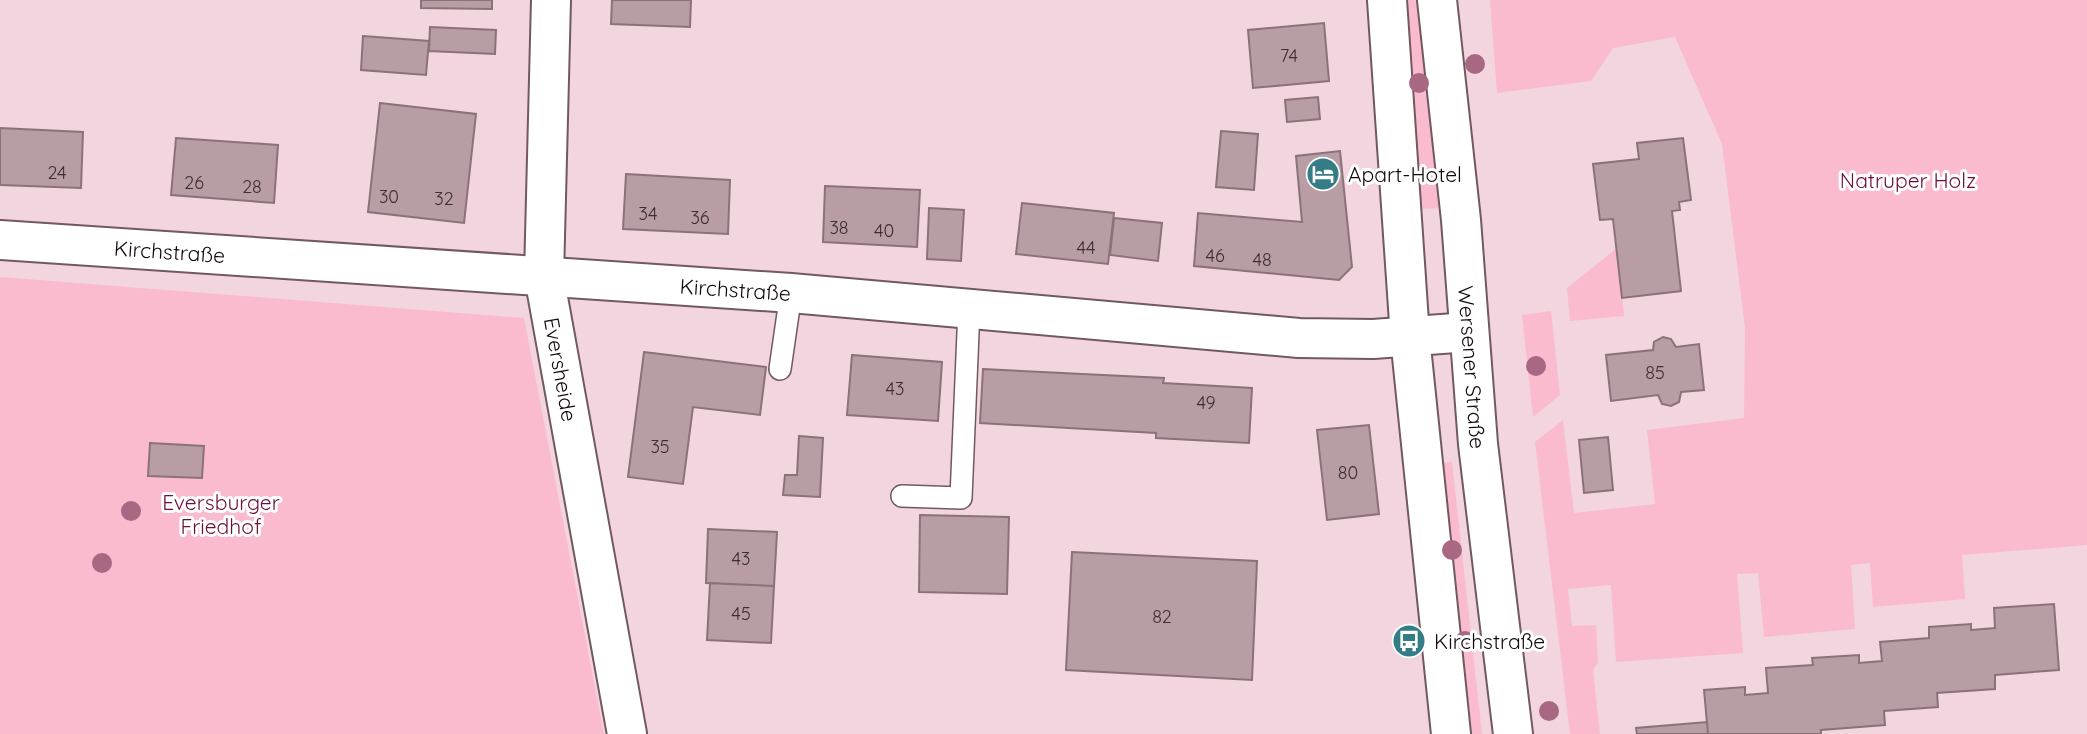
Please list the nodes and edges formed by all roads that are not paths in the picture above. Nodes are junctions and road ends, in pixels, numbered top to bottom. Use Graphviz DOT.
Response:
graph roads {
  1 [pos="551,0"];
  2 [pos="1387,0"];
  3 [pos="1437,0"];
  4 [pos="0,240"];
  5 [pos="544,276"];
  6 [pos="790,293"];
  7 [pos="969,309"];
  8 [pos="1469,331"];
  9 [pos="1410,337"];
  10 [pos="780,369"];
  11 [pos="902,496"];
  12 [pos="627,734"];
  13 [pos="1451,734"];
  14 [pos="1513,734"];
  1 -- 5 [label="street, Eversheide"];
  2 -- 9 [label="street"];
  3 -- 8 [label="street, Wersener Straße"];
  4 -- 5 [label="street, Kirchstraße"];
  5 -- 6 [label="street, Kirchstraße"];
  5 -- 12 [label="street, Eversheide"];
  6 -- 7 [label="street, Kirchstraße"];
  6 -- 10 [label="lane"];
  7 -- 9 [label="street, Kirchstraße"];
  7 -- 11 [label="lane"];
  8 -- 9 [label="street, Kirchstraße"];
  8 -- 14 [label="street, Wersener Straße"];
  9 -- 13 [label="street"];
}
